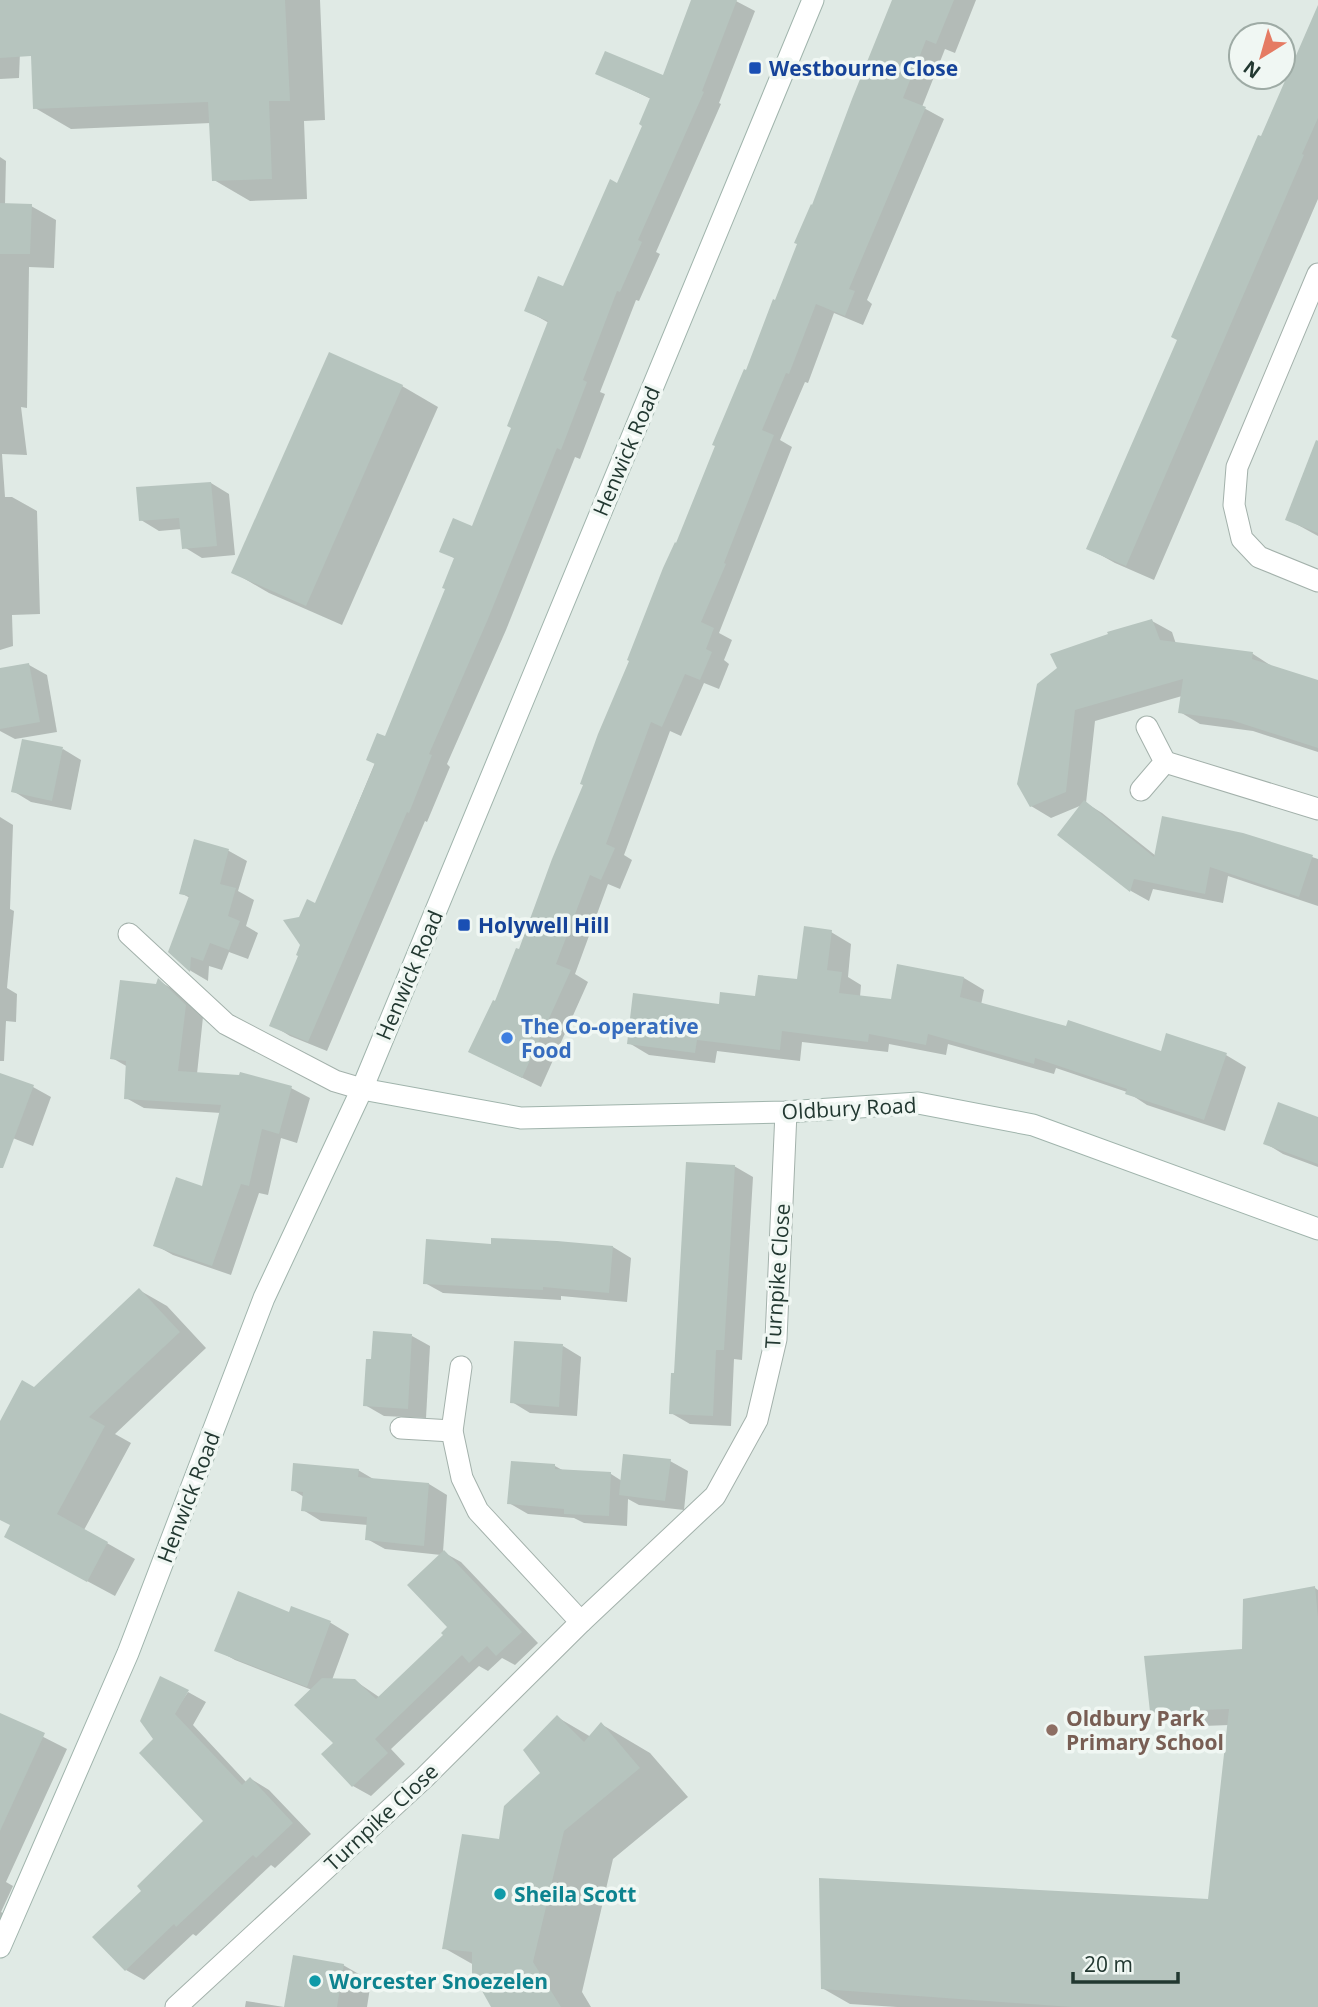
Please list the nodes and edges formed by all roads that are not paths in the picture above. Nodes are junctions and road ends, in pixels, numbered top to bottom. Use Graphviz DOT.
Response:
graph roads {
  1 [pos="813,0"];
  2 [pos="1318,274"];
  3 [pos="1318,581"];
  4 [pos="1147,727"];
  5 [pos="1166,762"];
  6 [pos="1141,790"];
  7 [pos="1318,809"];
  8 [pos="129,934"];
  9 [pos="362,1089"];
  10 [pos="786,1112"];
  11 [pos="1318,1229"];
  12 [pos="461,1367"];
  13 [pos="401,1428"];
  14 [pos="452,1431"];
  15 [pos="581,1622"];
  16 [pos="0,1947"];
  17 [pos="176,2007"];
  1 -- 9 [label="street, Henwick Road"];
  2 -- 3 [label="street"];
  4 -- 5 [label="street"];
  5 -- 6 [label="street"];
  5 -- 7 [label="street"];
  8 -- 9 [label="street"];
  9 -- 10 [label="street, Oldbury Road"];
  9 -- 16 [label="street, Henwick Road"];
  10 -- 11 [label="street, Oldbury Road"];
  10 -- 15 [label="street, Turnpike Close"];
  12 -- 14 [label="street"];
  13 -- 14 [label="street"];
  14 -- 15 [label="street"];
  15 -- 17 [label="street, Turnpike Close"];
}
